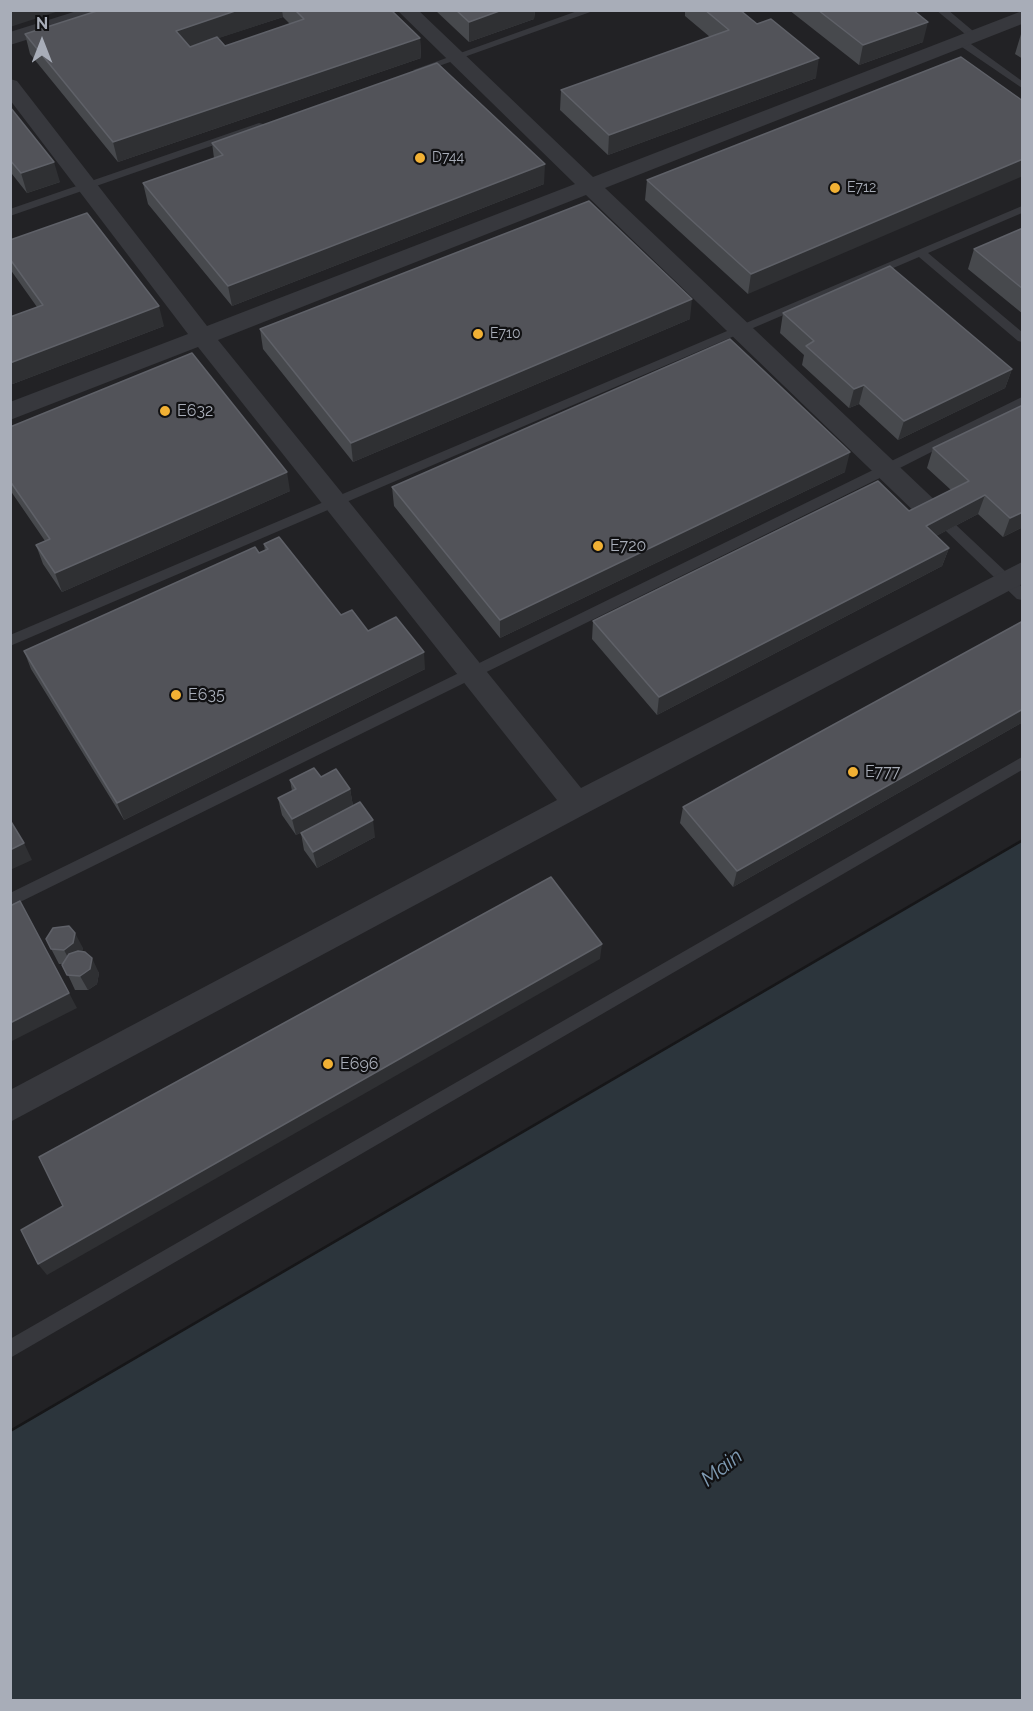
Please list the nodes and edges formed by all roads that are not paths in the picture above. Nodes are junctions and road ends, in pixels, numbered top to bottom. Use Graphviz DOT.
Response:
graph roads {
  1 [pos="102,10"];
  2 [pos="406,10"];
  3 [pos="591,10"];
  4 [pos="941,10"];
  5 [pos="1023,17"];
  6 [pos="967,38"];
  7 [pos="10,39"];
  8 [pos="455,57"];
  9 [pos="410,73"];
  10 [pos="10,85"];
  11 [pos="1023,85"];
  12 [pos="266,124"];
  13 [pos="88,186"];
  14 [pos="589,186"];
  15 [pos="1023,209"];
  16 [pos="10,213"];
  17 [pos="921,253"];
  18 [pos="740,330"];
  19 [pos="203,338"];
  20 [pos="1023,338"];
  21 [pos="1023,400"];
  22 [pos="10,412"];
  23 [pos="886,470"];
  24 [pos="336,503"];
  25 [pos="942,521"];
  26 [pos="1017,583"];
  27 [pos="10,642"];
  28 [pos="471,672"];
  29 [pos="1023,763"];
  30 [pos="577,804"];
  31 [pos="10,901"];
  32 [pos="10,1107"];
  33 [pos="10,1350"];
  1 -- 7 [label="street"];
  2 -- 8 [label="street"];
  3 -- 8 [label="lane"];
  4 -- 6 [label="lane"];
  5 -- 6 [label="street"];
  6 -- 11 [label="lane"];
  6 -- 14 [label="street"];
  8 -- 9 [label="lane"];
  8 -- 14 [label="street"];
  10 -- 13 [label="street"];
  12 -- 13 [label="lane"];
  13 -- 16 [label="lane"];
  13 -- 19 [label="street"];
  14 -- 18 [label="street"];
  14 -- 19 [label="street"];
  15 -- 17 [label="lane"];
  17 -- 18 [label="lane"];
  17 -- 20 [label="lane"];
  18 -- 23 [label="street"];
  18 -- 24 [label="lane"];
  19 -- 22 [label="street"];
  19 -- 24 [label="street"];
  21 -- 23 [label="lane"];
  23 -- 25 [label="street"];
  23 -- 28 [label="lane"];
  24 -- 27 [label="lane"];
  24 -- 28 [label="street"];
  25 -- 26 [label="lane"];
  26 -- 30 [label="street"];
  28 -- 30 [label="street"];
  28 -- 31 [label="lane"];
  29 -- 33 [label="lane"];
  30 -- 32 [label="street"];
}
